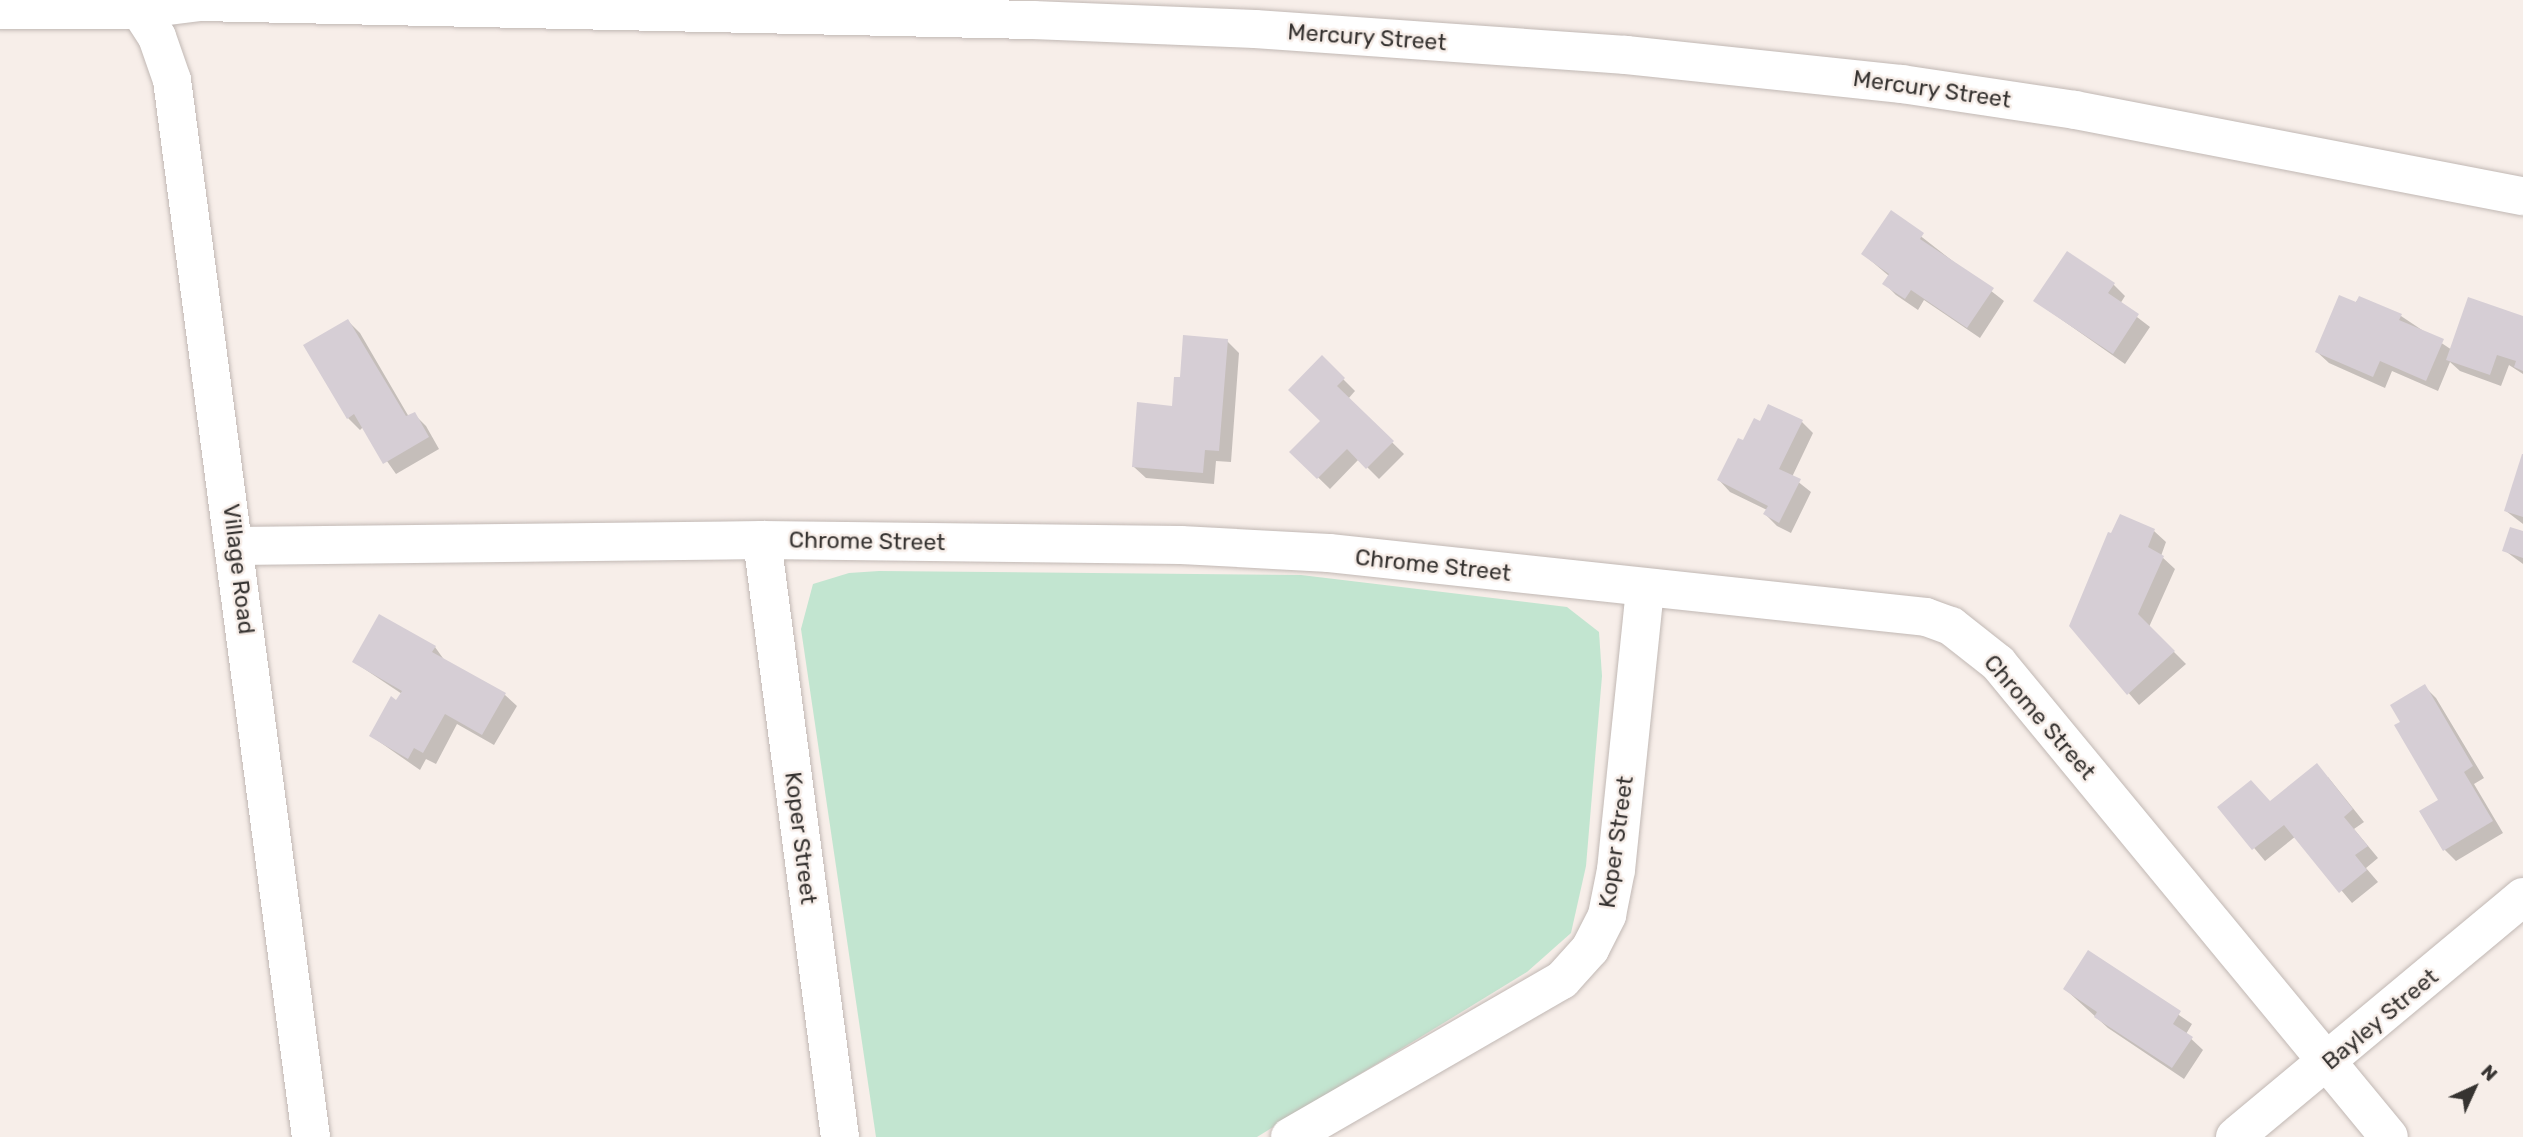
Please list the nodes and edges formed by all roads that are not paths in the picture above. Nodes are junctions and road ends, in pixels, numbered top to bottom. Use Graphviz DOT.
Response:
graph roads {
  1 [pos="197,1"];
  2 [pos="135,5"];
  3 [pos="0,10"];
  4 [pos="1254,15"];
  5 [pos="2523,196"];
  6 [pos="762,540"];
  7 [pos="236,546"];
  8 [pos="1645,587"];
  9 [pos="2523,897"];
  10 [pos="2328,1064"];
  11 [pos="311,1137"];
  12 [pos="840,1137"];
  13 [pos="1290,1137"];
  14 [pos="2235,1137"];
  15 [pos="2389,1137"];
  1 -- 2 [label="street, Mercury Street"];
  1 -- 4 [label="street, Mercury Street"];
  2 -- 3 [label="street, Mercury Street"];
  2 -- 7 [label="street, Village Road"];
  4 -- 5 [label="street, Mercury Street"];
  6 -- 7 [label="street, Chrome Street"];
  6 -- 8 [label="street, Chrome Street"];
  6 -- 12 [label="street, Koper Street"];
  7 -- 11 [label="street, Village Road"];
  8 -- 10 [label="street, Chrome Street"];
  8 -- 13 [label="street, Koper Street"];
  9 -- 10 [label="street, Bayley Street"];
  10 -- 14 [label="street, Bayley Street"];
  10 -- 15 [label="street, Chrome Street"];
}
